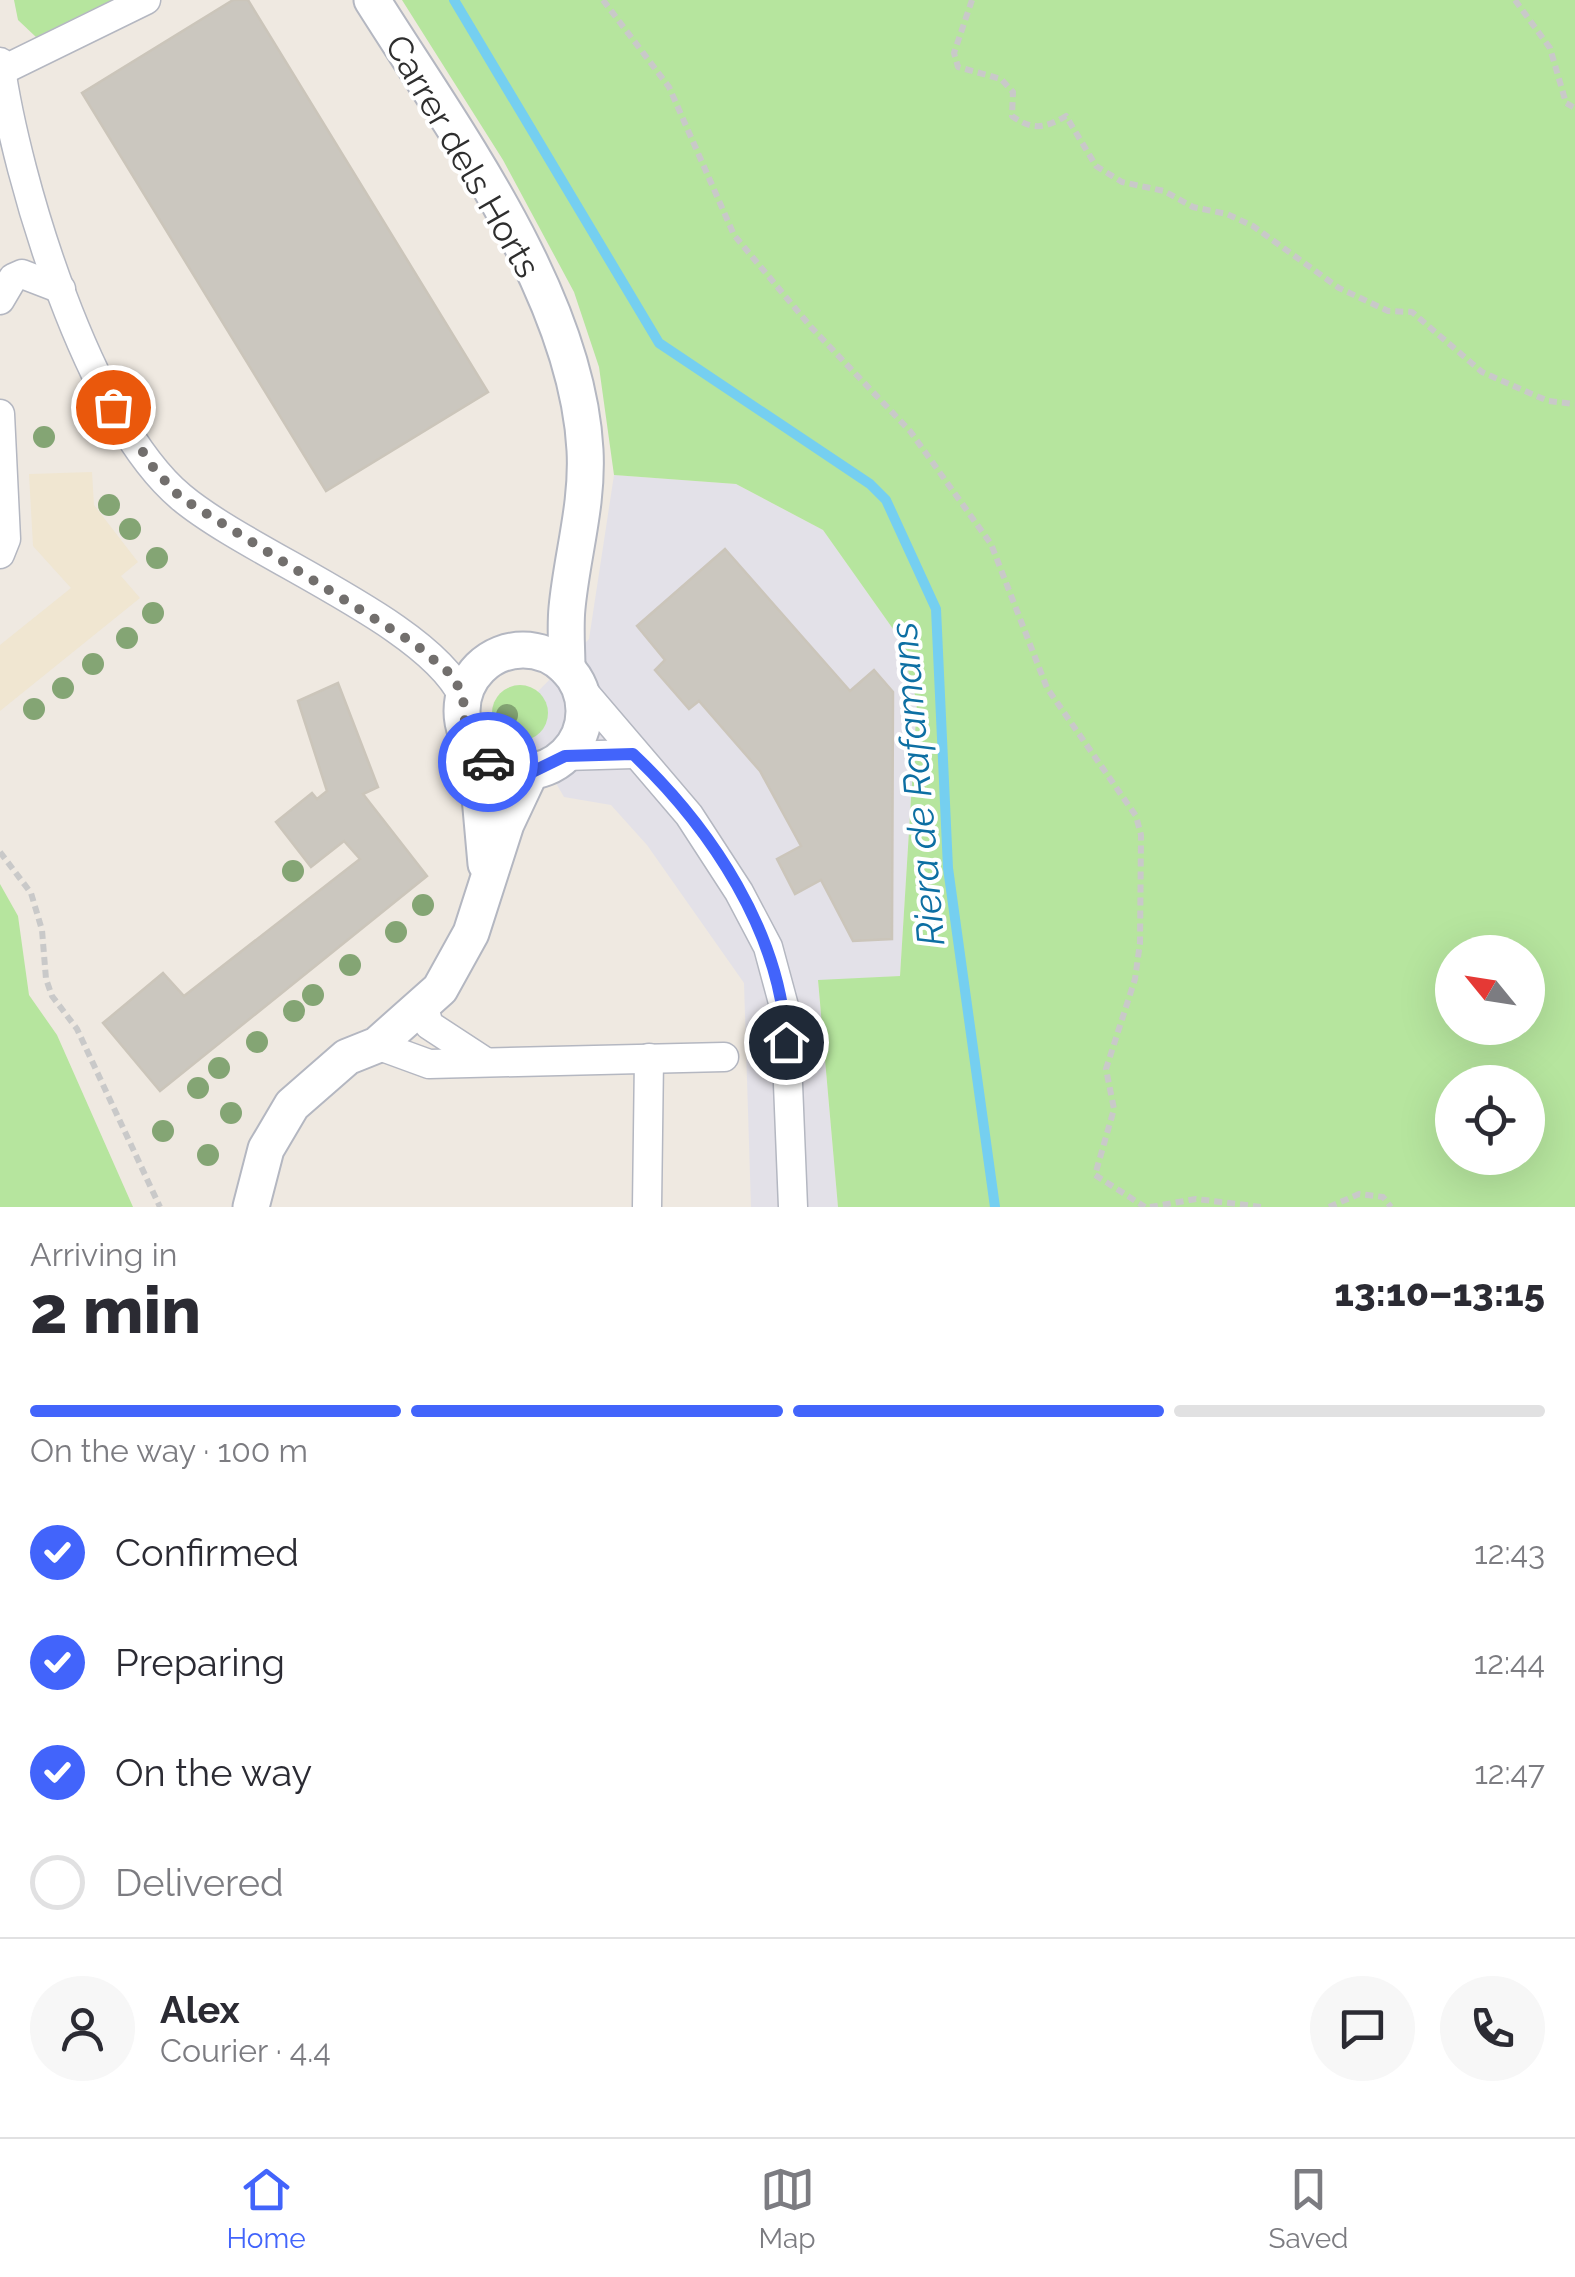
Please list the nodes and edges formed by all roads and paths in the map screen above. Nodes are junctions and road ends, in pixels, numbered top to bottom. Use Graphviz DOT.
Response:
graph roads {
  1 [pos="146,0"];
  2 [pos="372,0"];
  3 [pos="603,0"];
  4 [pos="972,0"];
  5 [pos="1515,0"];
  6 [pos="0,62"];
  7 [pos="1,74"];
  8 [pos="1575,108"];
  9 [pos="61,289"];
  10 [pos="0,300"];
  11 [pos="1575,404"];
  12 [pos="0,414"];
  13 [pos="0,554"];
  14 [pos="567,607"];
  15 [pos="517,650"];
  16 [pos="573,677"];
  17 [pos="463,697"];
  18 [pos="476,752"];
  19 [pos="633,754"];
  20 [pos="565,756"];
  21 [pos="530,773"];
  22 [pos="0,852"];
  23 [pos="488,875"];
  24 [pos="424,1008"];
  25 [pos="377,1045"];
  26 [pos="649,1058"];
  27 [pos="724,1058"];
  28 [pos="484,1061"];
  29 [pos="160,1207"];
  30 [pos="251,1207"];
  31 [pos="647,1207"];
  32 [pos="793,1207"];
  33 [pos="1148,1207"];
  34 [pos="1262,1207"];
  35 [pos="1329,1207"];
  36 [pos="1390,1207"];
  1 -- 7 [label="street"];
  2 -- 14 [label="street, Carrer dels Horts"];
  3 -- 33 [label="path"];
  4 -- 11 [label="path"];
  5 -- 8 [label="path"];
  6 -- 7 [label="street"];
  7 -- 9 [label="street"];
  9 -- 10 [label="street"];
  9 -- 17 [label="street"];
  12 -- 13 [label="street"];
  14 -- 15 [label="street"];
  14 -- 16 [label="street, Carrer dels Horts"];
  15 -- 16 [label="street"];
  15 -- 17 [label="street"];
  16 -- 19 [label="street"];
  16 -- 20 [label="street"];
  17 -- 18 [label="street"];
  18 -- 21 [label="street"];
  18 -- 23 [label="street"];
  19 -- 20 [label="street"];
  19 -- 32 [label="street"];
  20 -- 21 [label="street"];
  21 -- 23 [label="street"];
  22 -- 29 [label="path"];
  23 -- 24 [label="street"];
  24 -- 25 [label="street"];
  24 -- 28 [label="street"];
  25 -- 28 [label="street"];
  25 -- 30 [label="street"];
  26 -- 27 [label="street"];
  26 -- 28 [label="street"];
  26 -- 31 [label="street"];
  33 -- 34 [label="path"];
  35 -- 36 [label="path"];
}
